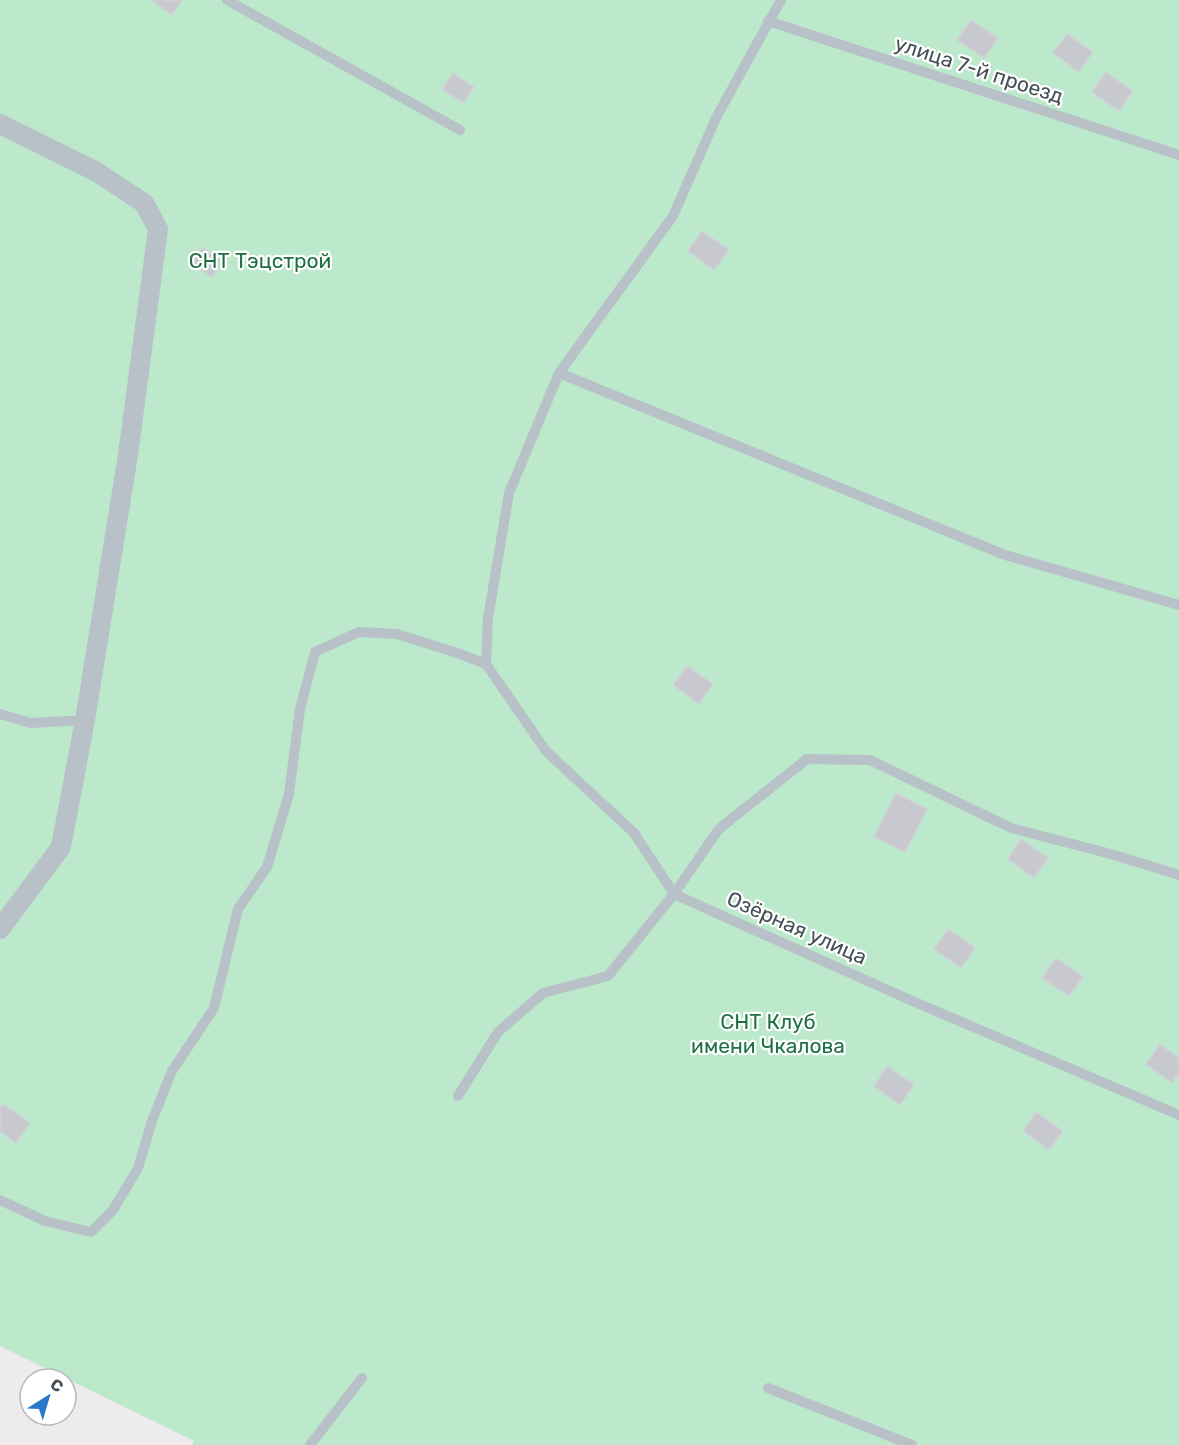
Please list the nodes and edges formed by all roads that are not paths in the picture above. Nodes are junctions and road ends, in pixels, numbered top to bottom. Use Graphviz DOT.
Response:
graph roads {
  1 [pos="227,0"];
  2 [pos="781,0"];
  3 [pos="768,21"];
  4 [pos="0,124"];
  5 [pos="460,130"];
  6 [pos="1179,155"];
  7 [pos="559,373"];
  8 [pos="1179,605"];
  9 [pos="486,664"];
  10 [pos="0,714"];
  11 [pos="85,720"];
  12 [pos="1179,875"];
  13 [pos="674,894"];
  14 [pos="0,929"];
  15 [pos="458,1096"];
  16 [pos="1179,1115"];
  17 [pos="0,1200"];
  18 [pos="362,1378"];
  19 [pos="768,1388"];
  20 [pos="310,1445"];
  21 [pos="912,1445"];
  1 -- 5 [label="lane"];
  2 -- 3 [label="lane"];
  3 -- 6 [label="lane, улица 7-й проезд"];
  3 -- 7 [label="lane"];
  4 -- 11 [label="street"];
  7 -- 8 [label="lane"];
  7 -- 9 [label="lane"];
  9 -- 13 [label="lane"];
  9 -- 17 [label="lane"];
  10 -- 11 [label="lane"];
  11 -- 14 [label="street"];
  12 -- 13 [label="lane"];
  13 -- 15 [label="lane"];
  13 -- 16 [label="lane, Озёрная улица"];
  18 -- 20 [label="lane"];
  19 -- 21 [label="lane"];
}
